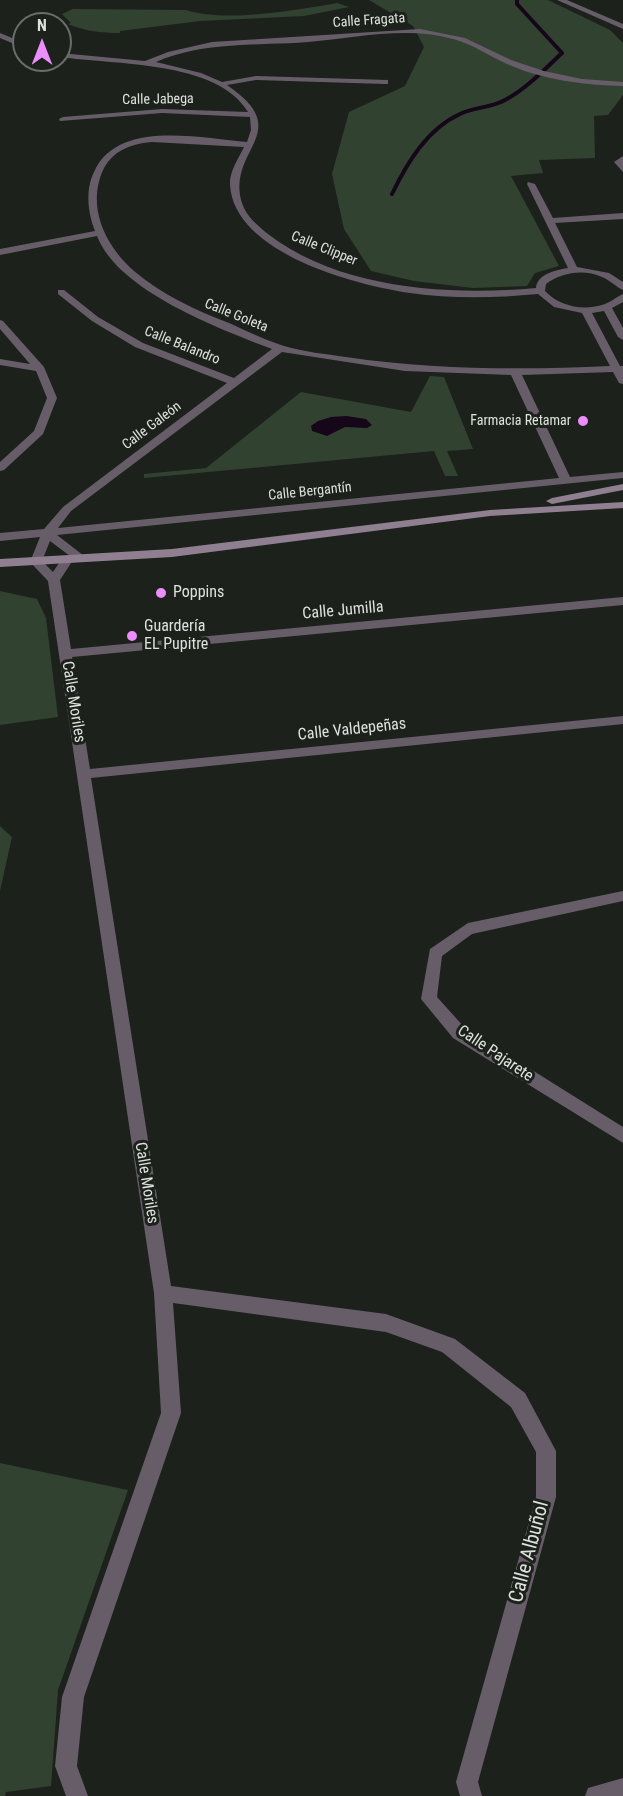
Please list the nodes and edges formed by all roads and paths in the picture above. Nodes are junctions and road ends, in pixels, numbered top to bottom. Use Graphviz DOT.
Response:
graph roads {
  1 [pos="561,0"];
  2 [pos="623,27"];
  3 [pos="72,56"];
  4 [pos="148,63"];
  5 [pos="385,82"];
  6 [pos="222,84"];
  7 [pos="623,84"];
  8 [pos="253,115"];
  9 [pos="63,119"];
  10 [pos="251,145"];
  11 [pos="623,159"];
  12 [pos="623,169"];
  13 [pos="531,184"];
  14 [pos="623,216"];
  15 [pos="549,221"];
  16 [pos="98,233"];
  17 [pos="0,252"];
  18 [pos="574,270"];
  19 [pos="623,287"];
  20 [pos="540,291"];
  21 [pos="61,292"];
  22 [pos="623,297"];
  23 [pos="607,308"];
  24 [pos="585,309"];
  25 [pos="0,324"];
  26 [pos="623,337"];
  27 [pos="280,348"];
  28 [pos="0,362"];
  29 [pos="40,369"];
  30 [pos="620,369"];
  31 [pos="516,374"];
  32 [pos="623,381"];
  33 [pos="235,382"];
  34 [pos="5,459"];
  35 [pos="0,468"];
  36 [pos="623,475"];
  37 [pos="566,482"];
  38 [pos="623,487"];
  39 [pos="623,505"];
  40 [pos="490,513"];
  41 [pos="47,533"];
  42 [pos="0,537"];
  43 [pos="82,559"];
  44 [pos="67,560"];
  45 [pos="36,562"];
  46 [pos="0,563"];
  47 [pos="54,580"];
  48 [pos="623,601"];
  49 [pos="66,654"];
  50 [pos="623,720"];
  51 [pos="84,774"];
  52 [pos="623,896"];
  53 [pos="623,1136"];
  54 [pos="163,1293"];
  55 [pos="623,1789"];
  56 [pos="78,1796"];
  57 [pos="471,1796"];
  58 [pos="596,1796"];
  1 -- 2 [label="street"];
  3 -- 4 [label="street"];
  4 -- 6 [label="street"];
  4 -- 7 [label="street, Calle Fragata"];
  5 -- 6 [label="street"];
  6 -- 8 [label="street"];
  8 -- 9 [label="street, Calle Jabega"];
  8 -- 10 [label="street, Calle Clipper"];
  10 -- 16 [label="street, Calle Goleta"];
  10 -- 20 [label="street, Calle Clipper"];
  11 -- 12 [label="street"];
  13 -- 15 [label="street"];
  14 -- 15 [label="street"];
  15 -- 18 [label="street"];
  16 -- 17 [label="street"];
  16 -- 27 [label="street, Calle Goleta"];
  18 -- 19 [label="street"];
  18 -- 20 [label="street"];
  20 -- 24 [label="street"];
  21 -- 33 [label="street, Calle Balandro"];
  22 -- 23 [label="street"];
  23 -- 24 [label="street"];
  23 -- 26 [label="street"];
  24 -- 30 [label="street"];
  25 -- 29 [label="street"];
  27 -- 31 [label="street, Calle Goleta"];
  27 -- 33 [label="street, Calle Galeón"];
  28 -- 29 [label="street"];
  29 -- 34 [label="street"];
  30 -- 31 [label="street, Calle Goleta"];
  30 -- 32 [label="street"];
  31 -- 37 [label="street"];
  33 -- 41 [label="street, Calle Galeón"];
  34 -- 35 [label="street"];
  36 -- 37 [label="street, Calle Bergantín"];
  37 -- 41 [label="street, Calle Bergantín"];
  38 -- 40 [label="street"];
  39 -- 40 [label="street"];
  40 -- 43 [label="street"];
  41 -- 42 [label="street, Calle Bergantín"];
  41 -- 43 [label="street"];
  41 -- 45 [label="street, Calle Galeón"];
  43 -- 44 [label="street"];
  44 -- 45 [label="street"];
  44 -- 47 [label="street"];
  45 -- 46 [label="street"];
  45 -- 47 [label="street"];
  47 -- 49 [label="street, Calle Moriles"];
  48 -- 49 [label="street, Calle Jumilla"];
  49 -- 51 [label="street, Calle Moriles"];
  50 -- 51 [label="street, Calle Valdepeñas"];
  51 -- 54 [label="street, Calle Moriles"];
  52 -- 53 [label="street, Calle Pajarete"];
  54 -- 56 [label="street, Calle Moriles"];
  54 -- 57 [label="street, Calle Albuñol"];
  55 -- 58 [label="street"];
}
